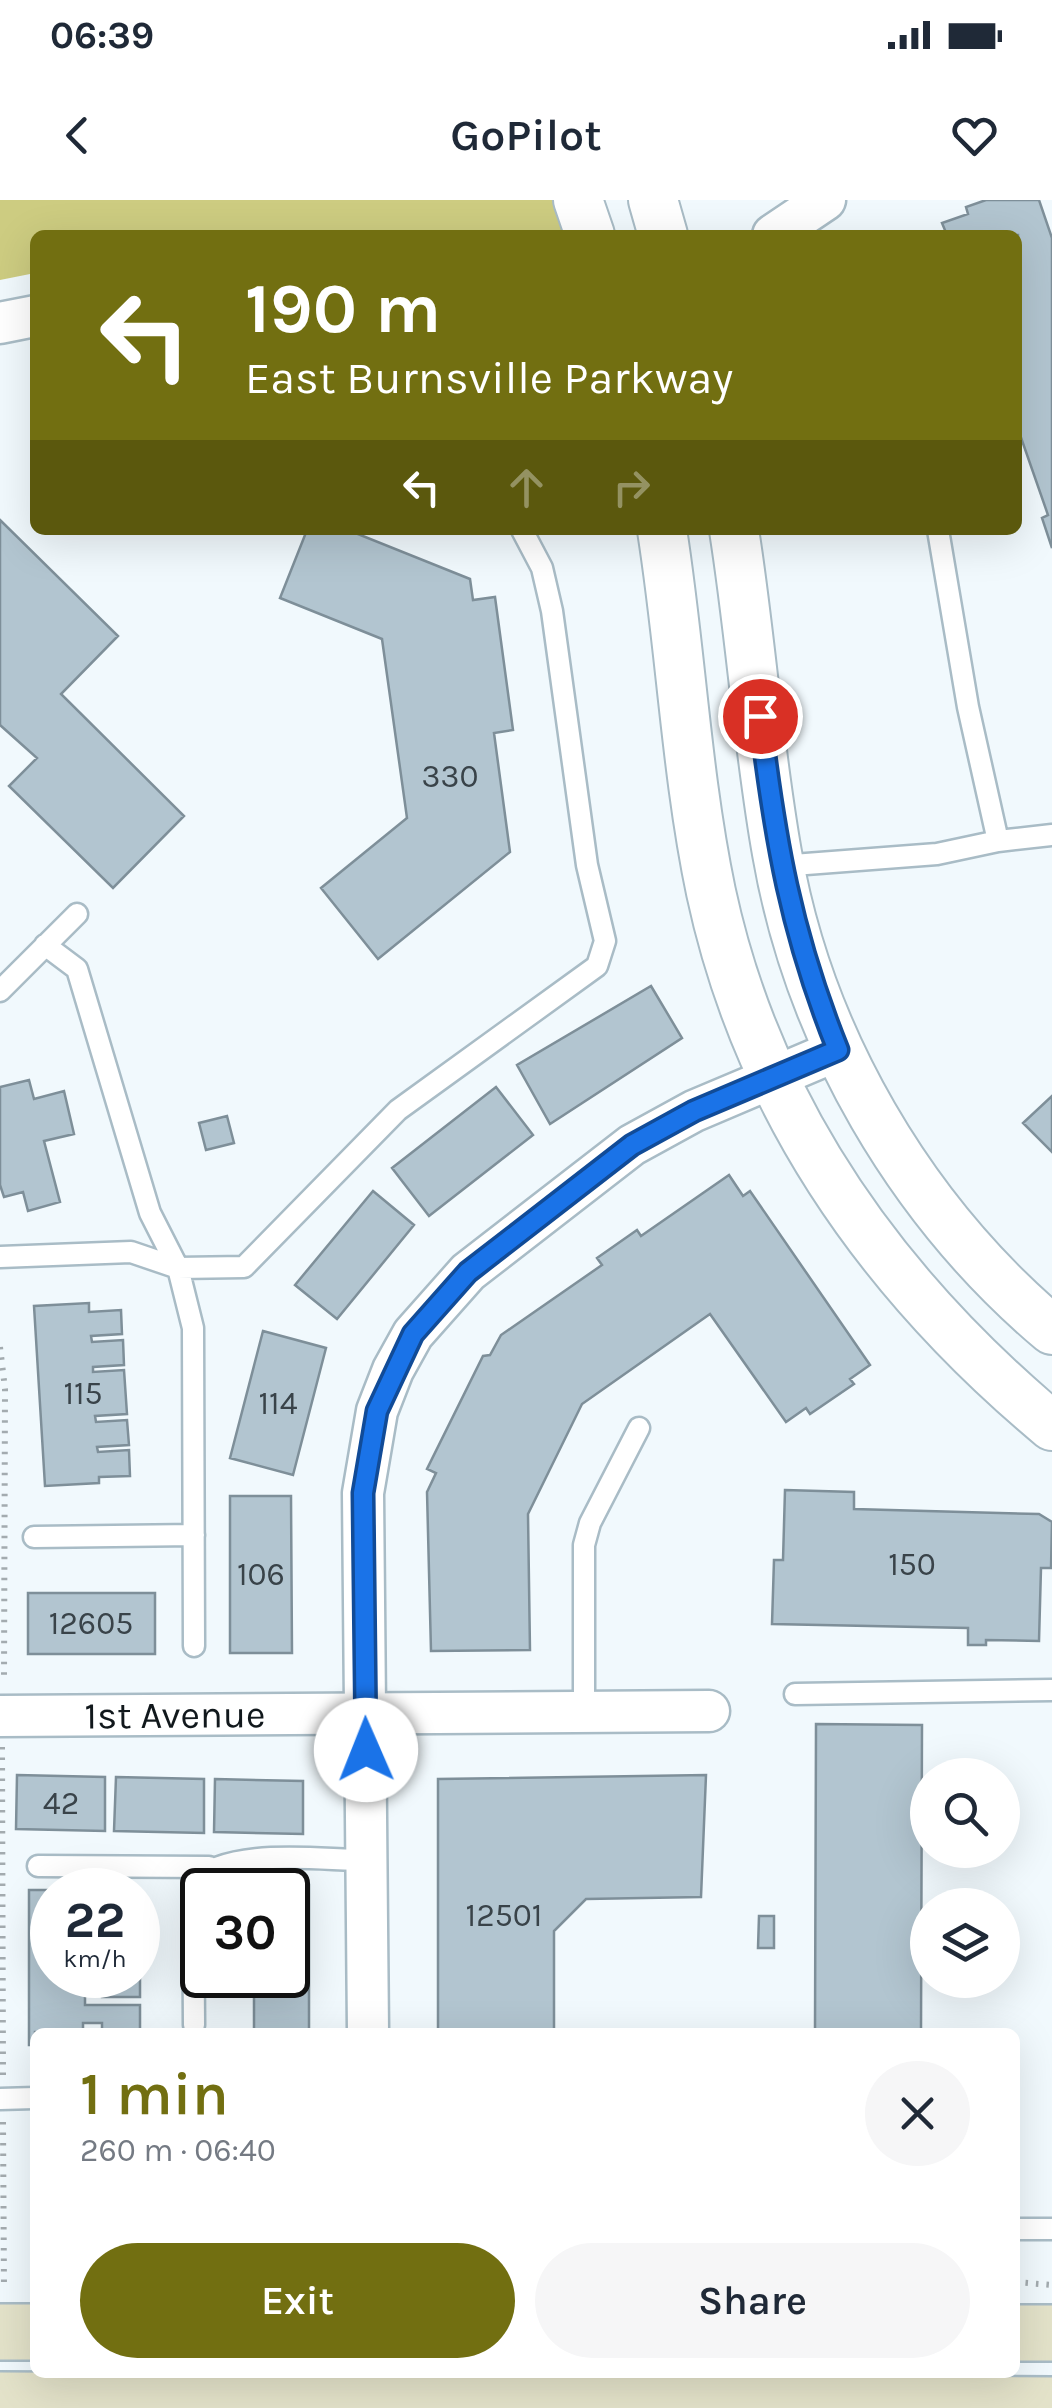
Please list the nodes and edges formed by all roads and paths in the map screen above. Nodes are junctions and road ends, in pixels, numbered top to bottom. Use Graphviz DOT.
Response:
graph roads {
  1 [pos="578,200"];
  2 [pos="653,200"];
  3 [pos="588,230"];
  4 [pos="662,230"];
  5 [pos="30,317"];
  6 [pos="0,323"];
  7 [pos="525,535"];
  8 [pos="663,535"];
  9 [pos="735,535"];
  10 [pos="939,535"];
  11 [pos="1052,836"];
  12 [pos="998,841"];
  13 [pos="780,866"];
  14 [pos="77,914"];
  15 [pos="46,945"];
  16 [pos="0,991"];
  17 [pos="838,1050"];
  18 [pos="774,1076"];
  19 [pos="0,1257"];
  20 [pos="178,1268"];
  21 [pos="1052,1330"];
  22 [pos="0,1347"];
  23 [pos="1052,1426"];
  24 [pos="639,1428"];
  25 [pos="194,1535"];
  26 [pos="34,1537"];
  27 [pos="194,1646"];
  28 [pos="1052,1690"];
  29 [pos="796,1694"];
  30 [pos="709,1710"];
  31 [pos="584,1712"];
  32 [pos="365,1713"];
  33 [pos="1,1716"];
  34 [pos="367,1860"];
  35 [pos="38,1866"];
  36 [pos="208,1868"];
  37 [pos="193,1998"];
  38 [pos="194,2025"];
  39 [pos="368,2028"];
  40 [pos="30,2098"];
  41 [pos="1,2099"];
  42 [pos="1020,2229"];
  43 [pos="1052,2229"];
  44 [pos="1020,2282"];
  45 [pos="1052,2285"];
  46 [pos="0,2306"];
  47 [pos="0,2332"];
  48 [pos="30,2332"];
  49 [pos="1052,2332"];
  50 [pos="1020,2333"];
  51 [pos="776,2395"];
  52 [pos="0,2400"];
  53 [pos="170,2404"];
  54 [pos="1052,2405"];
  1 -- 3 [label="street"];
  2 -- 4 [label="street"];
  5 -- 6 [label="street"];
  7 -- 20 [label="lane"];
  8 -- 18 [label="street"];
  9 -- 13 [label="street"];
  10 -- 12 [label="lane"];
  11 -- 12 [label="lane"];
  12 -- 13 [label="lane"];
  13 -- 17 [label="street"];
  14 -- 15 [label="lane"];
  15 -- 16 [label="lane"];
  15 -- 20 [label="lane"];
  17 -- 18 [label="street"];
  17 -- 21 [label="street"];
  18 -- 23 [label="street"];
  18 -- 32 [label="street"];
  19 -- 20 [label="lane"];
  20 -- 25 [label="lane"];
  22 -- 33 [label="path"];
  24 -- 31 [label="lane"];
  25 -- 26 [label="lane"];
  25 -- 27 [label="lane"];
  28 -- 29 [label="lane"];
  30 -- 31 [label="street, 1st Avenue"];
  31 -- 32 [label="street, 1st Avenue"];
  32 -- 33 [label="street, 1st Avenue"];
  32 -- 34 [label="street"];
  33 -- 41 [label="path"];
  34 -- 36 [label="lane"];
  34 -- 39 [label="street"];
  35 -- 36 [label="lane"];
  37 -- 38 [label="lane"];
  40 -- 41 [label="lane"];
  41 -- 46 [label="path"];
  42 -- 43 [label="lane"];
  44 -- 45 [label="path"];
  47 -- 48 [label="main road"];
  49 -- 50 [label="main road"];
  51 -- 53 [label="main road"];
  51 -- 54 [label="main road"];
  52 -- 53 [label="main road"];
}
